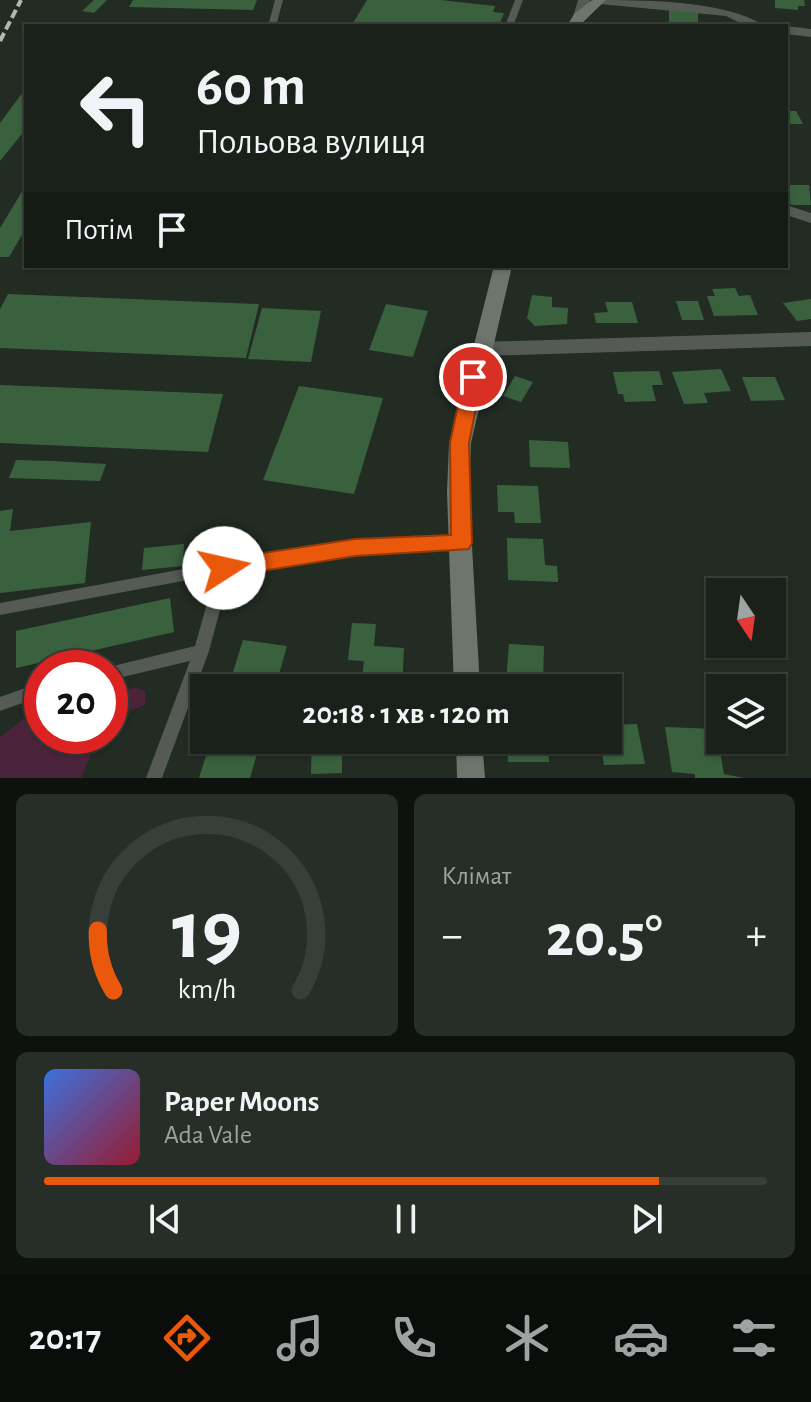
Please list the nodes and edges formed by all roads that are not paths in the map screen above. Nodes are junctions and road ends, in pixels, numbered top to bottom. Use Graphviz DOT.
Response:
graph roads {
  1 [pos="279,0"];
  2 [pos="519,0"];
  3 [pos="584,0"];
  4 [pos="600,0"];
  5 [pos="576,21"];
  6 [pos="273,24"];
  7 [pos="510,24"];
  8 [pos="750,24"];
  9 [pos="788,30"];
  10 [pos="811,33"];
  11 [pos="788,211"];
  12 [pos="811,218"];
  13 [pos="502,268"];
  14 [pos="811,339"];
  15 [pos="481,349"];
  16 [pos="462,543"];
  17 [pos="224,568"];
  18 [pos="0,609"];
  19 [pos="201,651"];
  20 [pos="128,669"];
  21 [pos="467,674"];
  22 [pos="24,695"];
  23 [pos="0,704"];
  24 [pos="470,754"];
  25 [pos="154,778"];
  26 [pos="471,778"];
  1 -- 6 [label="lane"];
  2 -- 7 [label="lane"];
  3 -- 5 [label="street"];
  4 -- 5 [label="main road"];
  4 -- 8 [label="street"];
  9 -- 10 [label="street"];
  11 -- 12 [label="street"];
  13 -- 15 [label="main road"];
  14 -- 15 [label="street"];
  15 -- 16 [label="main road"];
  16 -- 17 [label="lane"];
  16 -- 21 [label="main road"];
  17 -- 18 [label="lane"];
  17 -- 19 [label="lane"];
  19 -- 20 [label="lane"];
  19 -- 25 [label="lane"];
  22 -- 23 [label="lane"];
  24 -- 26 [label="main road"];
}
